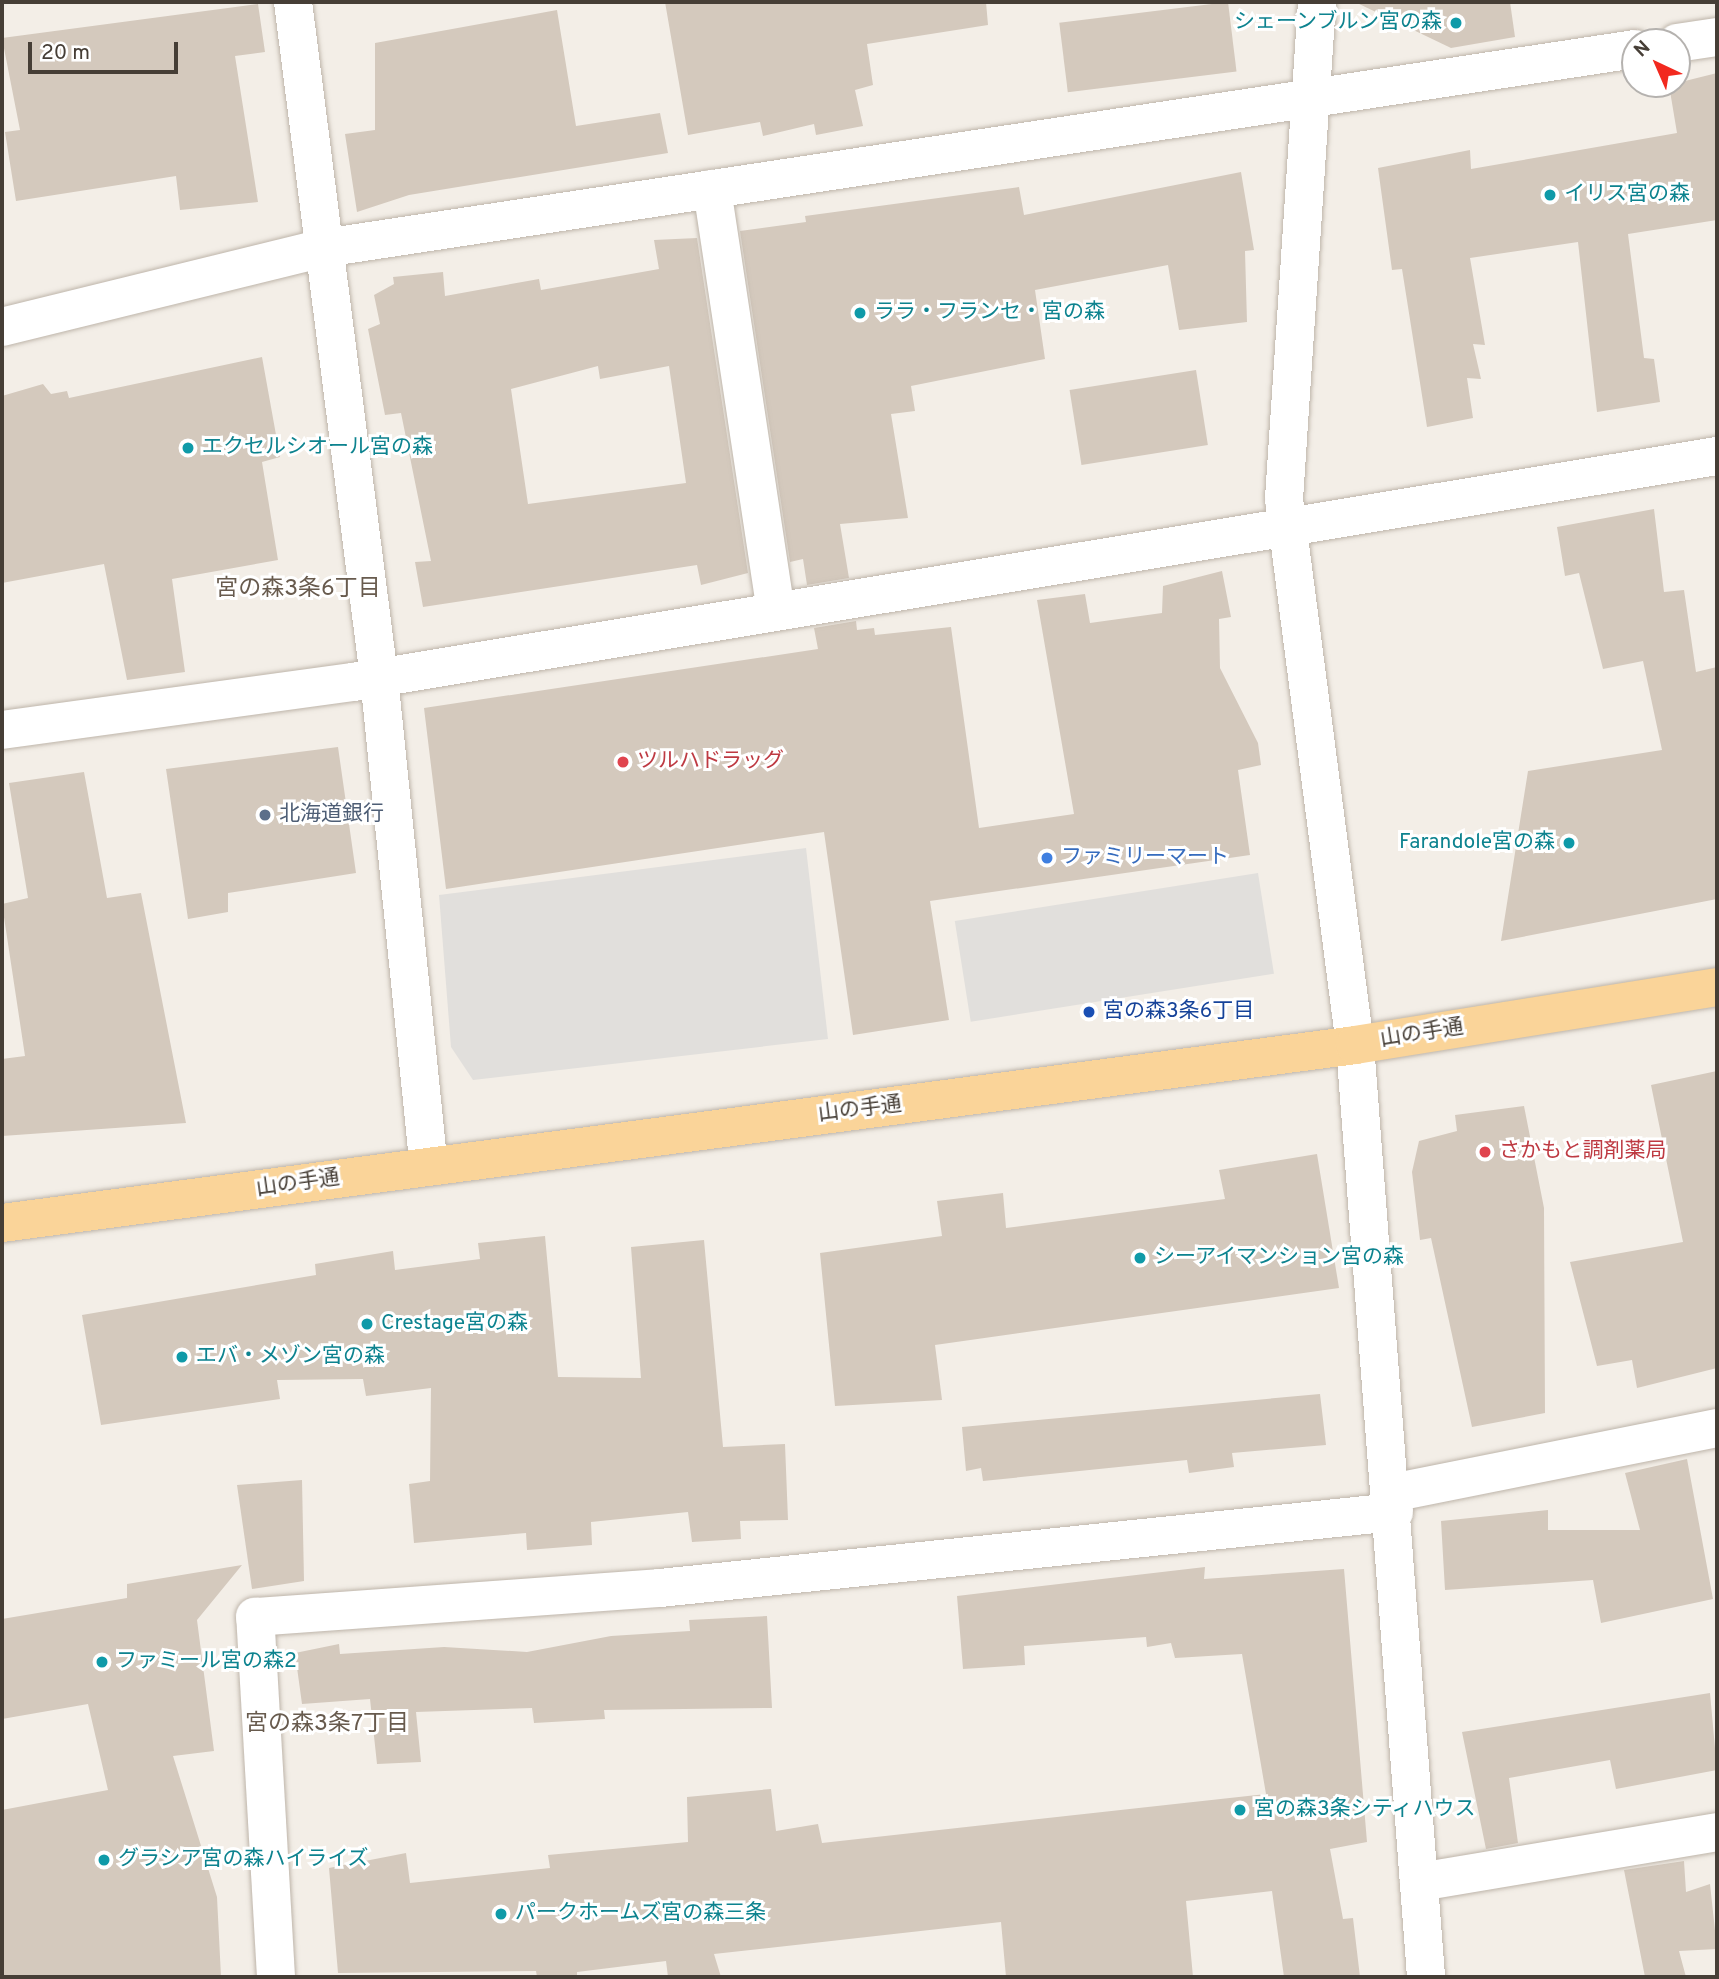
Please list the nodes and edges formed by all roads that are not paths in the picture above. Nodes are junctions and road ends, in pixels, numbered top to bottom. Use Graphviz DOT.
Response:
graph roads {
  1 [pos="293,2"];
  2 [pos="1317,2"];
  3 [pos="1717,37"];
  4 [pos="1691,41"];
  5 [pos="1621,51"];
  6 [pos="1310,96"];
  7 [pos="712,189"];
  8 [pos="324,248"];
  9 [pos="2,327"];
  10 [pos="1717,456"];
  11 [pos="1286,528"];
  12 [pos="775,608"];
  13 [pos="379,677"];
  14 [pos="2,730"];
  15 [pos="1717,987"];
  16 [pos="1355,1045"];
  17 [pos="429,1166"];
  18 [pos="2,1223"];
  19 [pos="1717,1428"];
  20 [pos="1393,1503"];
  21 [pos="1717,1832"];
  22 [pos="1419,1882"];
  23 [pos="276,1977"];
  24 [pos="1426,1977"];
  1 -- 8 [label="street"];
  2 -- 6 [label="street"];
  3 -- 4 [label="street"];
  5 -- 6 [label="street"];
  6 -- 7 [label="street"];
  6 -- 11 [label="street"];
  7 -- 8 [label="street"];
  7 -- 12 [label="street"];
  8 -- 9 [label="street"];
  8 -- 13 [label="street"];
  10 -- 11 [label="street"];
  11 -- 12 [label="street"];
  11 -- 16 [label="street"];
  12 -- 13 [label="street"];
  13 -- 14 [label="street"];
  13 -- 17 [label="street"];
  15 -- 16 [label="main road, 山の手通"];
  16 -- 17 [label="main road, 山の手通"];
  16 -- 20 [label="street"];
  17 -- 18 [label="main road, 山の手通"];
  19 -- 20 [label="street"];
  20 -- 22 [label="street"];
  20 -- 23 [label="street"];
  21 -- 22 [label="street"];
  22 -- 24 [label="street"];
}
